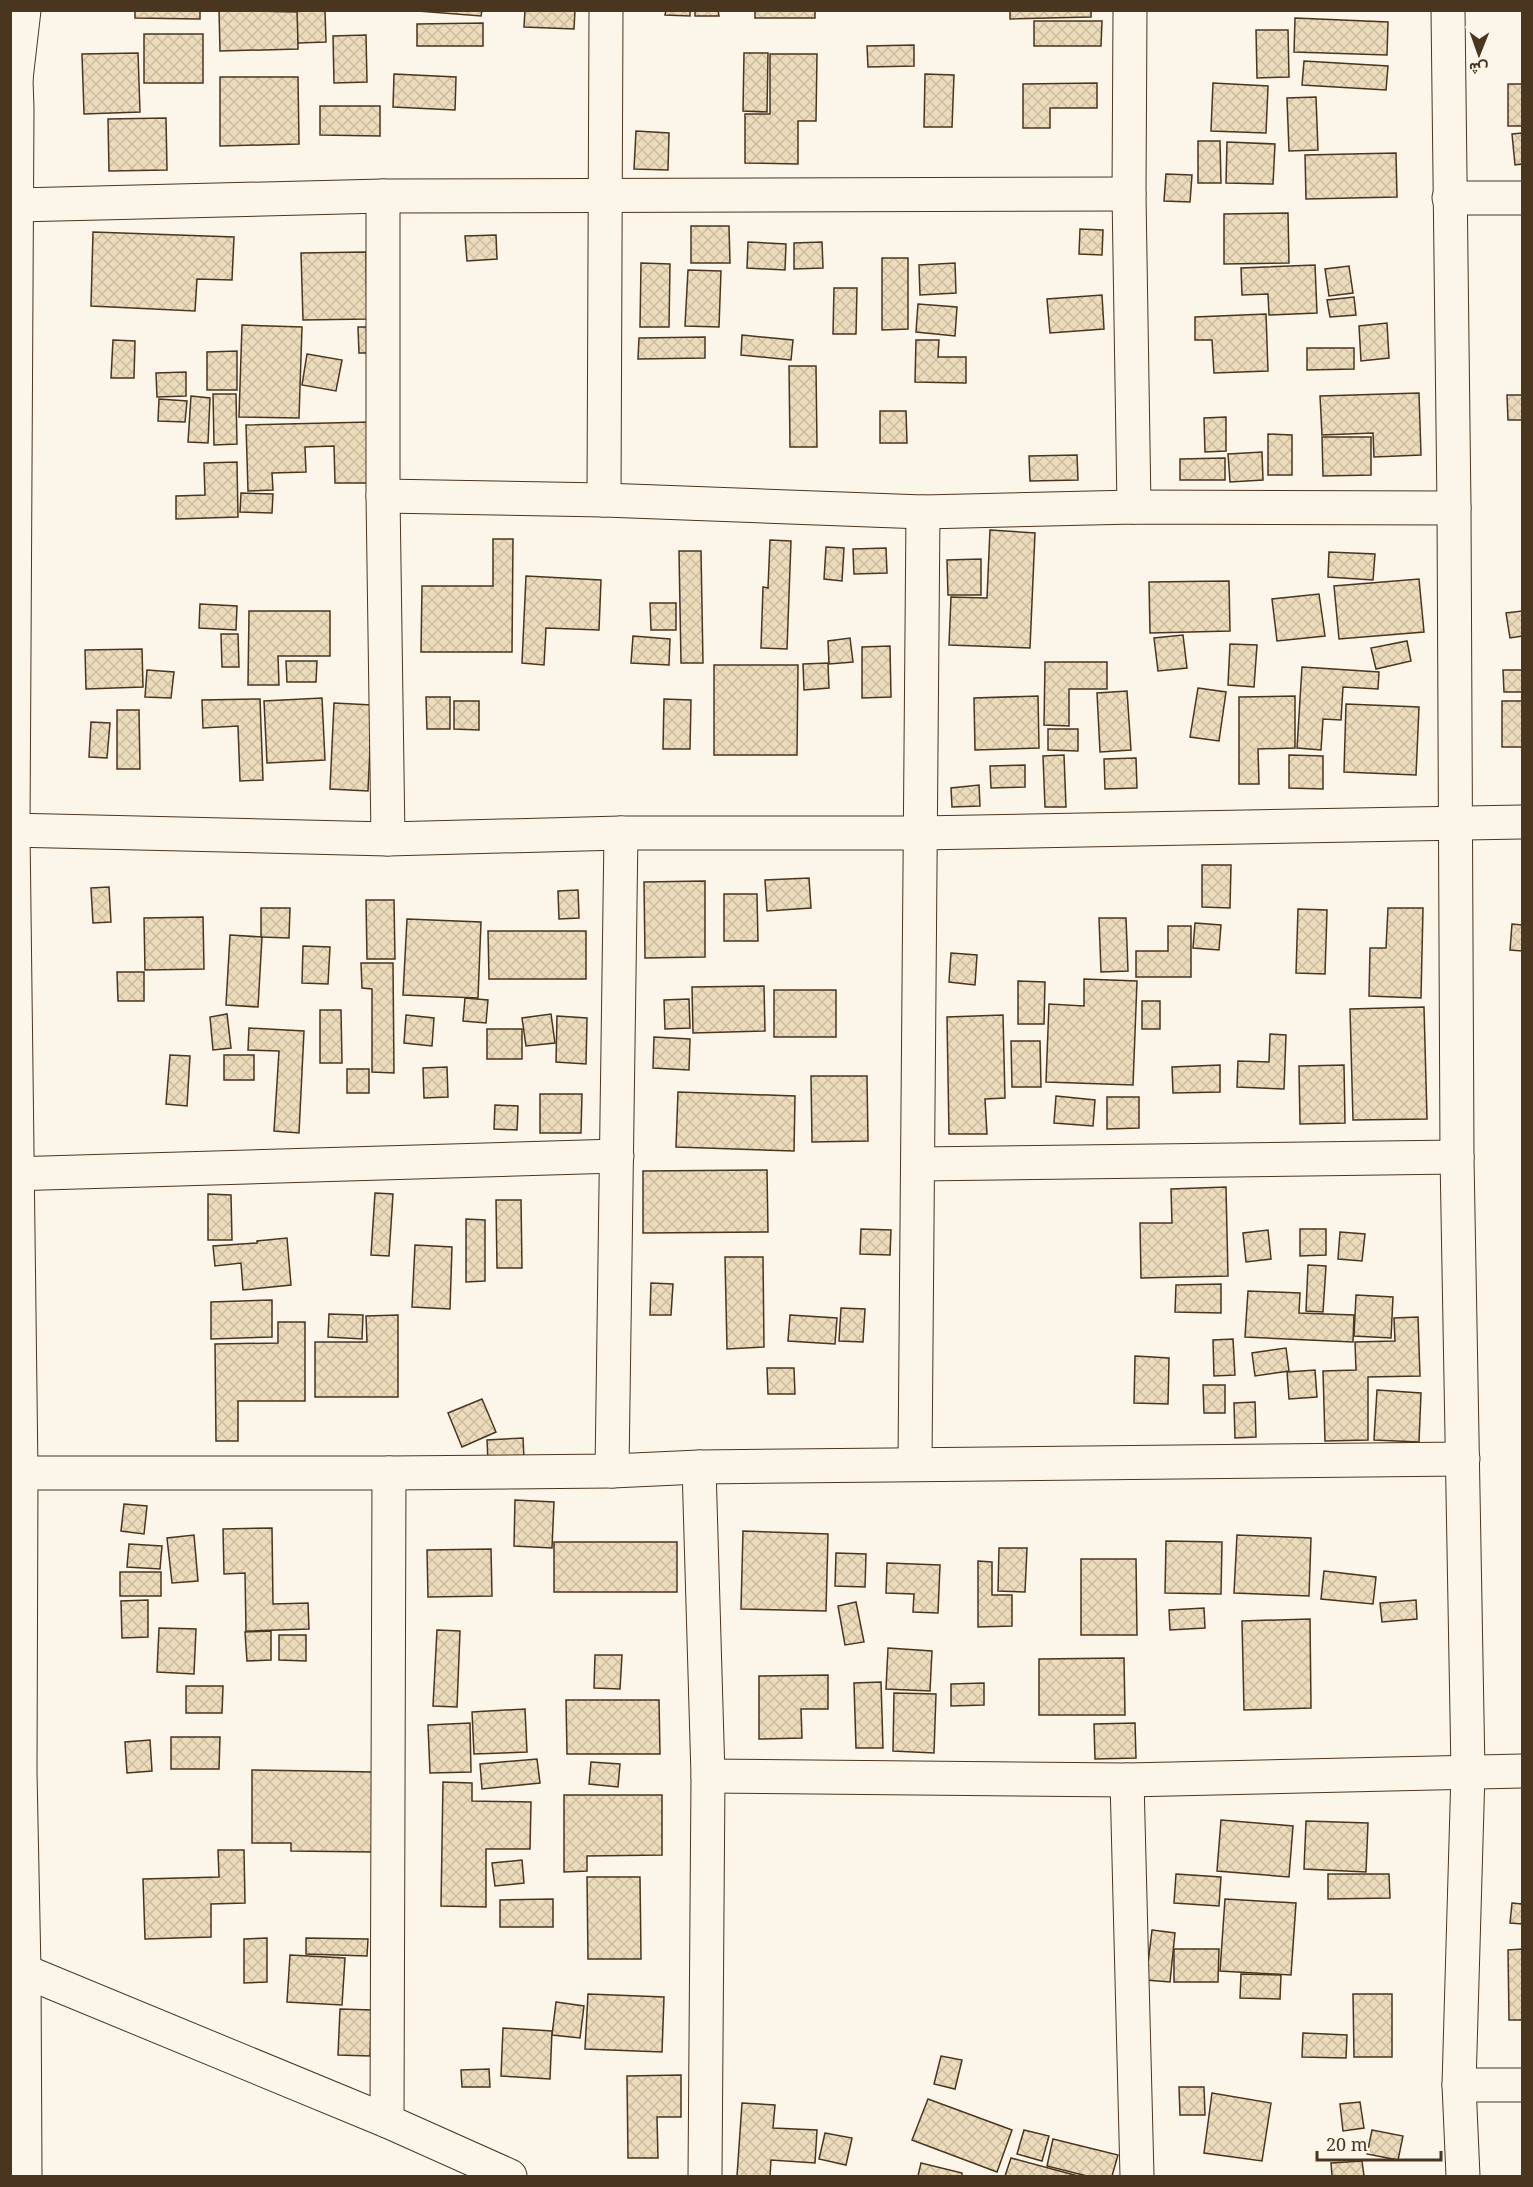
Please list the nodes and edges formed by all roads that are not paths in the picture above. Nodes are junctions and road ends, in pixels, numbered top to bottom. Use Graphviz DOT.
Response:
graph roads {
  1 [pos="24,10"];
  2 [pos="606,10"];
  3 [pos="1130,10"];
  4 [pos="1448,10"];
  5 [pos="14,90"];
  6 [pos="1128,194"];
  7 [pos="383,196"];
  8 [pos="604,196"];
  9 [pos="1449,198"];
  10 [pos="1522,198"];
  11 [pos="17,205"];
  12 [pos="383,496"];
  13 [pos="12,497"];
  14 [pos="604,500"];
  15 [pos="1134,507"];
  16 [pos="1454,508"];
  17 [pos="923,512"];
  18 [pos="1522,822"];
  19 [pos="1455,823"];
  20 [pos="12,830"];
  21 [pos="621,833"];
  22 [pos="920,833"];
  23 [pos="388,839"];
  24 [pos="617,1156"];
  25 [pos="1457,1157"];
  26 [pos="918,1164"];
  27 [pos="14,1174"];
  28 [pos="1463,1459"];
  29 [pos="915,1464"];
  30 [pos="699,1467"];
  31 [pos="612,1471"];
  32 [pos="16,1473"];
  33 [pos="389,1473"];
  34 [pos="1522,1771"];
  35 [pos="15,1772"];
  36 [pos="1468,1772"];
  37 [pos="708,1776"];
  38 [pos="1127,1780"];
  39 [pos="24,1971"];
  40 [pos="18,2077"];
  41 [pos="1460,2085"];
  42 [pos="1522,2085"];
  43 [pos="387,2121"];
  44 [pos="25,2176"];
  45 [pos="510,2176"];
  46 [pos="705,2176"];
  47 [pos="1137,2176"];
  48 [pos="1462,2176"];
  1 -- 5 [label="street"];
  2 -- 8 [label="street"];
  3 -- 6 [label="street"];
  4 -- 9 [label="street"];
  5 -- 11 [label="street"];
  6 -- 8 [label="street"];
  6 -- 15 [label="street"];
  7 -- 8 [label="street"];
  7 -- 11 [label="street"];
  7 -- 12 [label="street"];
  8 -- 14 [label="street"];
  9 -- 10 [label="street"];
  9 -- 16 [label="street"];
  11 -- 13 [label="street"];
  12 -- 14 [label="street"];
  12 -- 23 [label="street"];
  13 -- 20 [label="street"];
  14 -- 17 [label="street"];
  15 -- 16 [label="street"];
  15 -- 17 [label="street"];
  16 -- 19 [label="street"];
  17 -- 22 [label="street"];
  18 -- 19 [label="street"];
  19 -- 22 [label="street"];
  19 -- 25 [label="street"];
  20 -- 23 [label="street"];
  20 -- 27 [label="street"];
  21 -- 22 [label="street"];
  21 -- 23 [label="street"];
  21 -- 24 [label="street"];
  22 -- 26 [label="street"];
  24 -- 27 [label="street"];
  24 -- 31 [label="street"];
  25 -- 26 [label="street"];
  25 -- 28 [label="street"];
  26 -- 29 [label="street"];
  27 -- 32 [label="street"];
  28 -- 29 [label="street"];
  28 -- 36 [label="street"];
  29 -- 30 [label="street"];
  30 -- 31 [label="street"];
  30 -- 37 [label="street"];
  31 -- 33 [label="street"];
  32 -- 33 [label="street"];
  32 -- 35 [label="street"];
  33 -- 43 [label="street"];
  34 -- 36 [label="street"];
  35 -- 39 [label="street"];
  36 -- 38 [label="street"];
  36 -- 41 [label="street"];
  37 -- 38 [label="street"];
  37 -- 46 [label="street"];
  38 -- 47 [label="street"];
  39 -- 40 [label="street"];
  39 -- 43 [label="street"];
  40 -- 44 [label="street"];
  41 -- 42 [label="street"];
  41 -- 48 [label="street"];
  43 -- 45 [label="street"];
}
